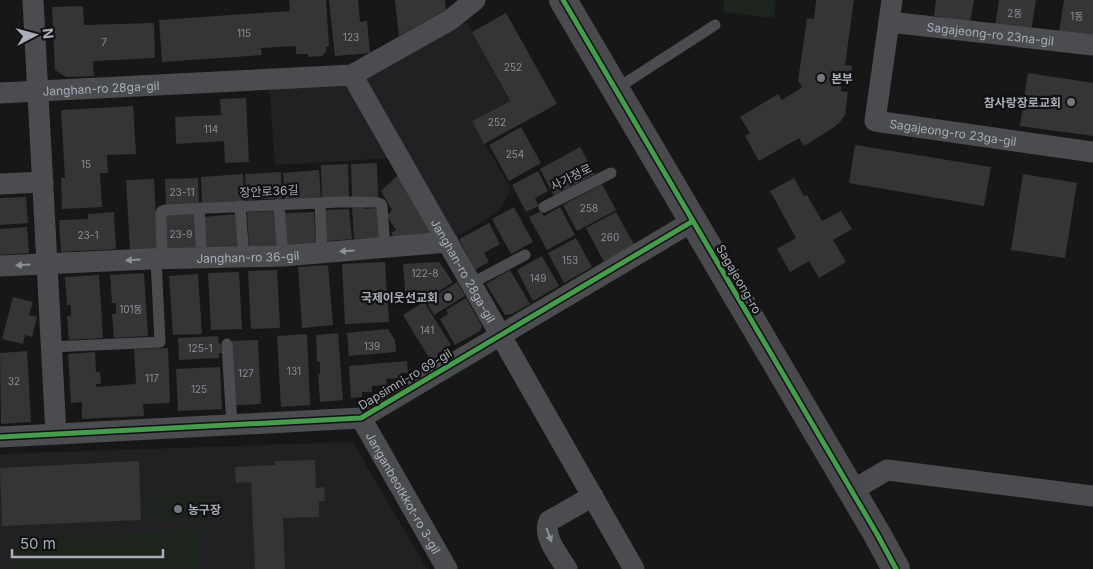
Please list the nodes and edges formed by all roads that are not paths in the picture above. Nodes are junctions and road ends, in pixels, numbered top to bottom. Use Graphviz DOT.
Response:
graph roads {
  1 [pos="33,0"];
  2 [pos="475,0"];
  3 [pos="564,0"];
  4 [pos="892,0"];
  5 [pos="889,22"];
  6 [pos="715,25"];
  7 [pos="1093,45"];
  8 [pos="352,75"];
  9 [pos="616,88"];
  10 [pos="38,92"];
  11 [pos="0,93"];
  12 [pos="1093,152"];
  13 [pos="611,173"];
  14 [pos="43,182"];
  15 [pos="0,184"];
  16 [pos="320,203"];
  17 [pos="279,204"];
  18 [pos="240,206"];
  19 [pos="544,206"];
  20 [pos="199,208"];
  21 [pos="693,220"];
  22 [pos="448,242"];
  23 [pos="385,248"];
  24 [pos="322,253"];
  25 [pos="525,255"];
  26 [pos="283,256"];
  27 [pos="244,258"];
  28 [pos="159,259"];
  29 [pos="202,259"];
  30 [pos="47,264"];
  31 [pos="0,266"];
  32 [pos="472,283"];
  33 [pos="501,334"];
  34 [pos="227,344"];
  35 [pos="51,347"];
  36 [pos="361,418"];
  37 [pos="232,426"];
  38 [pos="56,434"];
  39 [pos="0,437"];
  40 [pos="851,491"];
  41 [pos="593,496"];
  42 [pos="1093,496"];
  43 [pos="447,569"];
  44 [pos="567,569"];
  45 [pos="634,569"];
  46 [pos="896,569"];
  1 -- 10 [label="street"];
  2 -- 8 [label="street, Janghan-ro 28ga-gil"];
  3 -- 9 [label="main road, Sagajeong-ro"];
  4 -- 5 [label="street, Sagajeong-ro 23ga-gil"];
  5 -- 7 [label="street, Sagajeong-ro 23na-gil"];
  5 -- 12 [label="street, Sagajeong-ro 23ga-gil"];
  6 -- 9 [label="lane"];
  8 -- 10 [label="street, Janghan-ro 28ga-gil"];
  8 -- 22 [label="street, Janghan-ro 28ga-gil"];
  9 -- 21 [label="main road, Sagajeong-ro"];
  10 -- 11 [label="street, Janghan-ro 28ga-gil"];
  10 -- 14 [label="street"];
  13 -- 19 [label="lane, 사가정로"];
  14 -- 15 [label="street"];
  14 -- 30 [label="street"];
  16 -- 17 [label="lane, 장안로36길"];
  16 -- 23 [label="lane, 장안로36길"];
  16 -- 24 [label="lane"];
  17 -- 18 [label="lane, 장안로36길"];
  17 -- 26 [label="lane"];
  18 -- 20 [label="lane, 장안로36길"];
  18 -- 27 [label="lane"];
  20 -- 28 [label="lane, 장안로36길"];
  20 -- 29 [label="lane"];
  21 -- 33 [label="street, Dapsimni-ro 69-gil"];
  21 -- 40 [label="main road, Sagajeong-ro"];
  22 -- 23 [label="street, Janghan-ro 36-gil"];
  22 -- 32 [label="street, Janghan-ro 28ga-gil"];
  23 -- 24 [label="street, Janghan-ro 36-gil, one-way"];
  24 -- 26 [label="street, Janghan-ro 36-gil"];
  25 -- 32 [label="lane"];
  26 -- 27 [label="street, Janghan-ro 36-gil"];
  27 -- 29 [label="street, Janghan-ro 36-gil"];
  28 -- 29 [label="street, Janghan-ro 36-gil"];
  28 -- 30 [label="street, Janghan-ro 36-gil, one-way"];
  28 -- 35 [label="lane"];
  30 -- 31 [label="street, Janghan-ro 36-gil, one-way"];
  30 -- 35 [label="street"];
  32 -- 33 [label="street, Janghan-ro 28ga-gil"];
  33 -- 36 [label="street, Dapsimni-ro 69-gil"];
  33 -- 41 [label="street, Janghan-ro 28ga-gil"];
  34 -- 37 [label="lane"];
  35 -- 38 [label="street"];
  36 -- 37 [label="street, Dapsimni-ro 69-gil"];
  36 -- 43 [label="street, Janganbeotkkot-ro 3-gil"];
  37 -- 38 [label="street, Dapsimni-ro 69-gil"];
  38 -- 39 [label="street, Dapsimni-ro 69-gil"];
  40 -- 42 [label="street"];
  40 -- 46 [label="main road, Sagajeong-ro"];
  41 -- 44 [label="street, one-way"];
  41 -- 45 [label="street, Janghan-ro 28ga-gil"];
}
